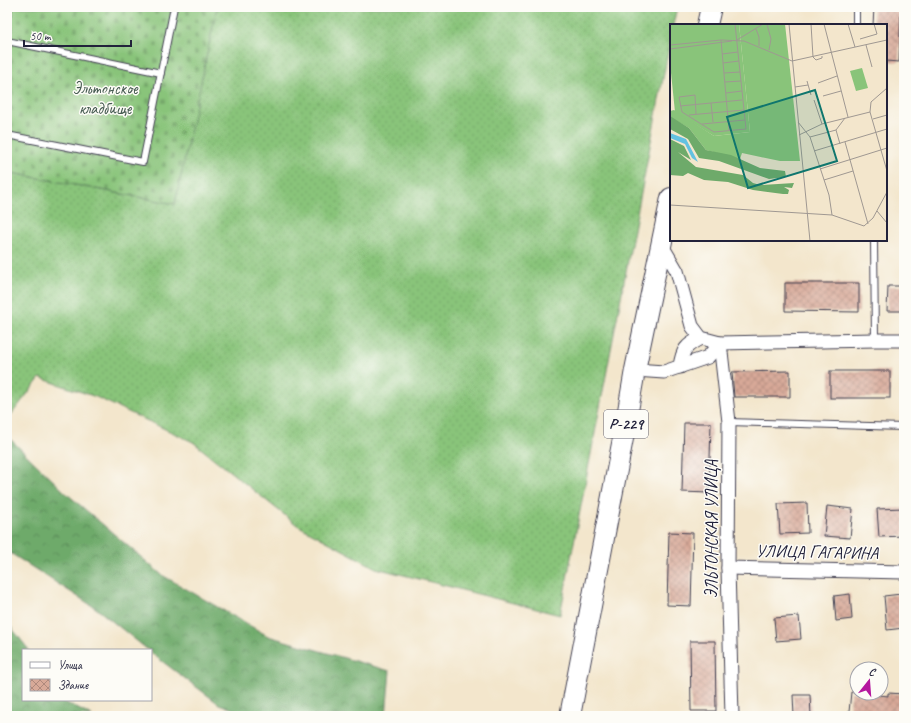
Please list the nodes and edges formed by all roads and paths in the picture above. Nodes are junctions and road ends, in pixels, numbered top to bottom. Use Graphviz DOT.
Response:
graph roads {
  1 [pos="9,7"];
  2 [pos="174,7"];
  3 [pos="711,7"];
  4 [pos="856,7"];
  5 [pos="7,17"];
  6 [pos="707,24"];
  7 [pos="856,24"];
  8 [pos="7,41"];
  9 [pos="161,73"];
  10 [pos="7,136"];
  11 [pos="670,203"];
  12 [pos="874,241"];
  13 [pos="661,244"];
  14 [pos="701,338"];
  15 [pos="875,340"];
  16 [pos="904,340"];
  17 [pos="720,343"];
  18 [pos="680,367"];
  19 [pos="635,370"];
  20 [pos="729,422"];
  21 [pos="904,427"];
  22 [pos="728,568"];
  23 [pos="904,572"];
  24 [pos="570,716"];
  25 [pos="732,716"];
  1 -- 5 [label="lane"];
  2 -- 9 [label="lane"];
  3 -- 6 [label="main road"];
  4 -- 7 [label="lane"];
  8 -- 9 [label="lane"];
  9 -- 10 [label="lane"];
  11 -- 13 [label="main road, Р-229"];
  12 -- 15 [label="lane"];
  13 -- 14 [label="street"];
  13 -- 19 [label="main road, Р-229"];
  14 -- 17 [label="street"];
  14 -- 18 [label="street"];
  15 -- 16 [label="street"];
  15 -- 17 [label="street"];
  17 -- 18 [label="street"];
  17 -- 20 [label="street, ЭЛЬТОНСКАЯ УЛИЦА"];
  18 -- 19 [label="street"];
  19 -- 24 [label="main road, Р-229"];
  20 -- 21 [label="lane"];
  20 -- 22 [label="street, ЭЛЬТОНСКАЯ УЛИЦА"];
  22 -- 23 [label="street, УЛИЦА ГАГАРИНА"];
  22 -- 25 [label="street, ЭЛЬТОНСКАЯ УЛИЦА"];
}
